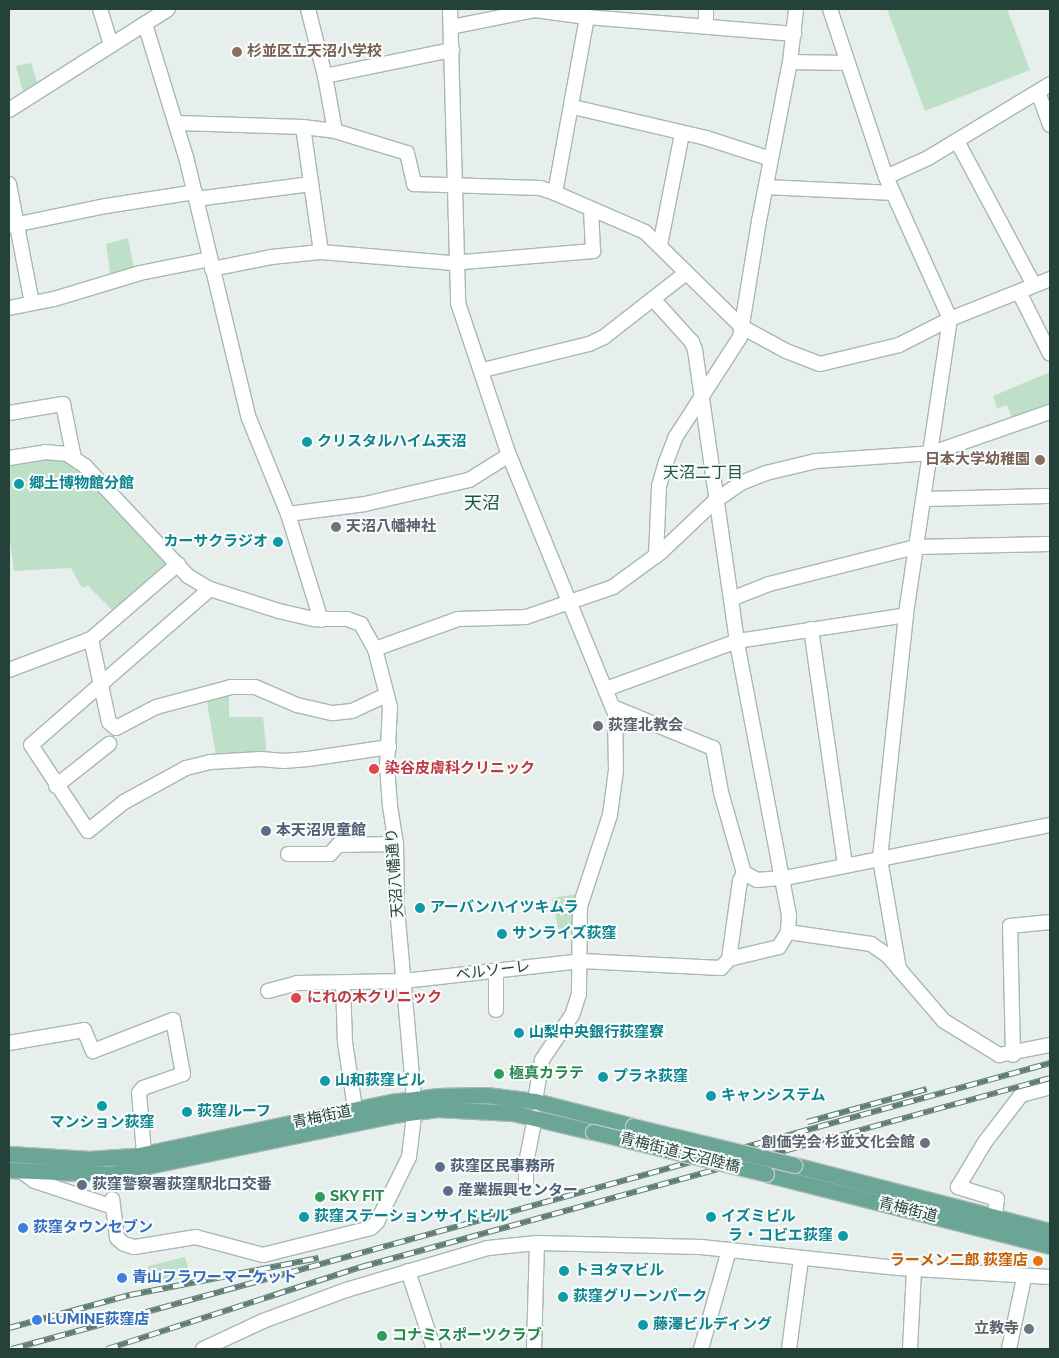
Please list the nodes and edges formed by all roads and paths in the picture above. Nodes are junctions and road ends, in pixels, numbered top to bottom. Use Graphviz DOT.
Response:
graph roads {
  1 [pos="100,9"];
  2 [pos="166,9"];
  3 [pos="308,9"];
  4 [pos="450,9"];
  5 [pos="706,9"];
  6 [pos="796,9"];
  7 [pos="830,9"];
  8 [pos="632,15"];
  9 [pos="587,18"];
  10 [pos="145,24"];
  11 [pos="706,26"];
  12 [pos="451,27"];
  13 [pos="794,34"];
  14 [pos="111,45"];
  15 [pos="452,50"];
  16 [pos="790,62"];
  17 [pos="847,64"];
  18 [pos="325,76"];
  19 [pos="1050,84"];
  20 [pos="1038,92"];
  21 [pos="572,107"];
  22 [pos="9,110"];
  23 [pos="178,124"];
  24 [pos="1050,125"];
  25 [pos="303,127"];
  26 [pos="335,132"];
  27 [pos="682,134"];
  28 [pos="957,141"];
  29 [pos="771,160"];
  30 [pos="886,177"];
  31 [pos="9,184"];
  32 [pos="311,184"];
  33 [pos="454,186"];
  34 [pos="766,188"];
  35 [pos="555,192"];
  36 [pos="893,193"];
  37 [pos="195,195"];
  38 [pos="592,209"];
  39 [pos="13,225"];
  40 [pos="660,245"];
  41 [pos="321,252"];
  42 [pos="457,262"];
  43 [pos="211,264"];
  44 [pos="686,273"];
  45 [pos="1050,279"];
  46 [pos="1034,285"];
  47 [pos="1019,292"];
  48 [pos="653,299"];
  49 [pos="32,302"];
  50 [pos="9,308"];
  51 [pos="950,319"];
  52 [pos="742,327"];
  53 [pos="1050,354"];
  54 [pos="483,370"];
  55 [pos="701,395"];
  56 [pos="1050,412"];
  57 [pos="9,413"];
  58 [pos="932,453"];
  59 [pos="509,455"];
  60 [pos="9,458"];
  61 [pos="74,458"];
  62 [pos="1050,496"];
  63 [pos="923,499"];
  64 [pos="716,501"];
  65 [pos="288,514"];
  66 [pos="1050,544"];
  67 [pos="915,547"];
  68 [pos="656,556"];
  69 [pos="178,564"];
  70 [pos="210,589"];
  71 [pos="731,599"];
  72 [pos="570,604"];
  73 [pos="906,615"];
  74 [pos="321,620"];
  75 [pos="811,629"];
  76 [pos="91,639"];
  77 [pos="737,641"];
  78 [pos="375,649"];
  79 [pos="9,670"];
  80 [pos="101,686"];
  81 [pos="606,689"];
  82 [pos="387,695"];
  83 [pos="613,707"];
  84 [pos="109,744"];
  85 [pos="389,747"];
  86 [pos="56,786"];
  87 [pos="1050,825"];
  88 [pos="396,844"];
  89 [pos="288,854"];
  90 [pos="880,859"];
  91 [pos="845,866"];
  92 [pos="744,873"];
  93 [pos="783,877"];
  94 [pos="1050,922"];
  95 [pos="788,932"];
  96 [pos="729,959"];
  97 [pos="581,961"];
  98 [pos="899,969"];
  99 [pos="496,971"];
  100 [pos="404,981"];
  101 [pos="343,983"];
  102 [pos="268,990"];
  103 [pos="496,1010"];
  104 [pos="9,1043"];
  105 [pos="1050,1046"];
  106 [pos="1013,1055"];
  107 [pos="1050,1087"];
  108 [pos="535,1101"];
  109 [pos="415,1105"];
  110 [pos="355,1110"];
  111 [pos="535,1117"];
  112 [pos="633,1126"];
  113 [pos="593,1132"];
  114 [pos="9,1154"];
  115 [pos="144,1154"];
  116 [pos="794,1166"];
  117 [pos="13,1170"];
  118 [pos="766,1174"];
  119 [pos="526,1183"];
  120 [pos="995,1217"];
  121 [pos="1049,1231"];
  122 [pos="537,1243"];
  123 [pos="1050,1246"];
  124 [pos="729,1250"];
  125 [pos="801,1258"];
  126 [pos="914,1269"];
  127 [pos="408,1271"];
  128 [pos="1050,1277"];
  129 [pos="1024,1278"];
  130 [pos="235,1343"];
  131 [pos="203,1349"];
  132 [pos="434,1349"];
  133 [pos="534,1349"];
  134 [pos="700,1349"];
  135 [pos="789,1349"];
  136 [pos="910,1349"];
  137 [pos="1009,1349"];
  1 -- 14 [label="street"];
  2 -- 10 [label="street"];
  3 -- 18 [label="street"];
  4 -- 12 [label="street"];
  5 -- 11 [label="street"];
  6 -- 13 [label="street"];
  7 -- 17 [label="street"];
  8 -- 9 [label="street"];
  8 -- 11 [label="street"];
  9 -- 12 [label="street"];
  9 -- 21 [label="street"];
  10 -- 14 [label="street"];
  10 -- 23 [label="street"];
  11 -- 13 [label="street"];
  12 -- 15 [label="street"];
  13 -- 16 [label="street"];
  14 -- 22 [label="street"];
  15 -- 18 [label="street"];
  15 -- 33 [label="street"];
  16 -- 17 [label="street"];
  16 -- 29 [label="street"];
  17 -- 30 [label="street"];
  18 -- 26 [label="street"];
  19 -- 20 [label="street"];
  20 -- 24 [label="street"];
  20 -- 28 [label="street"];
  21 -- 27 [label="street"];
  21 -- 35 [label="street"];
  23 -- 25 [label="street"];
  23 -- 37 [label="street"];
  25 -- 26 [label="street"];
  25 -- 32 [label="street"];
  26 -- 33 [label="street"];
  27 -- 29 [label="street"];
  27 -- 40 [label="street"];
  28 -- 30 [label="street"];
  28 -- 46 [label="street"];
  29 -- 34 [label="street"];
  30 -- 36 [label="street"];
  31 -- 39 [label="street"];
  32 -- 37 [label="street"];
  32 -- 41 [label="street"];
  33 -- 35 [label="street"];
  33 -- 42 [label="street"];
  34 -- 36 [label="street"];
  34 -- 52 [label="street"];
  35 -- 38 [label="street"];
  36 -- 51 [label="street"];
  37 -- 39 [label="street"];
  37 -- 43 [label="street"];
  38 -- 40 [label="street"];
  38 -- 42 [label="street"];
  39 -- 49 [label="street"];
  40 -- 44 [label="street"];
  41 -- 42 [label="street"];
  41 -- 43 [label="street"];
  42 -- 54 [label="street"];
  43 -- 49 [label="street"];
  43 -- 65 [label="street"];
  44 -- 48 [label="street"];
  44 -- 52 [label="street"];
  45 -- 46 [label="street"];
  46 -- 47 [label="street"];
  47 -- 51 [label="street"];
  47 -- 53 [label="street"];
  48 -- 54 [label="street"];
  48 -- 55 [label="street"];
  49 -- 50 [label="street"];
  51 -- 52 [label="street"];
  51 -- 58 [label="street"];
  52 -- 55 [label="street"];
  54 -- 59 [label="street"];
  55 -- 64 [label="street"];
  55 -- 68 [label="street"];
  56 -- 58 [label="street"];
  57 -- 61 [label="street"];
  58 -- 63 [label="street"];
  58 -- 64 [label="street"];
  59 -- 65 [label="street"];
  59 -- 72 [label="street"];
  60 -- 61 [label="street"];
  61 -- 69 [label="street"];
  62 -- 63 [label="street"];
  63 -- 67 [label="street"];
  64 -- 68 [label="street"];
  64 -- 71 [label="street"];
  65 -- 74 [label="street"];
  66 -- 67 [label="street"];
  67 -- 71 [label="street"];
  67 -- 73 [label="street"];
  68 -- 72 [label="street"];
  69 -- 70 [label="street"];
  69 -- 76 [label="street"];
  70 -- 74 [label="street"];
  70 -- 80 [label="street"];
  71 -- 77 [label="street"];
  72 -- 78 [label="street"];
  72 -- 81 [label="street"];
  73 -- 75 [label="street"];
  73 -- 90 [label="street"];
  74 -- 78 [label="street, 天沼八幡通り"];
  75 -- 77 [label="street"];
  75 -- 91 [label="street"];
  76 -- 79 [label="street"];
  76 -- 80 [label="street"];
  77 -- 81 [label="street"];
  77 -- 93 [label="street"];
  78 -- 82 [label="street, 天沼八幡通り"];
  80 -- 82 [label="street"];
  80 -- 86 [label="street"];
  81 -- 83 [label="street"];
  82 -- 85 [label="street, 天沼八幡通り"];
  83 -- 92 [label="street"];
  83 -- 97 [label="street"];
  84 -- 86 [label="street"];
  85 -- 86 [label="street"];
  85 -- 88 [label="street, 天沼八幡通り"];
  87 -- 90 [label="street"];
  88 -- 89 [label="street"];
  88 -- 100 [label="street, 天沼八幡通り"];
  90 -- 91 [label="street"];
  90 -- 98 [label="street"];
  91 -- 93 [label="street"];
  92 -- 93 [label="street"];
  92 -- 96 [label="street"];
  93 -- 95 [label="street"];
  94 -- 106 [label="street"];
  95 -- 96 [label="street"];
  95 -- 98 [label="street"];
  96 -- 97 [label="street, ベルソーレ"];
  97 -- 99 [label="street, ベルソーレ"];
  97 -- 108 [label="street"];
  98 -- 106 [label="street"];
  99 -- 100 [label="street, ベルソーレ"];
  99 -- 103 [label="street"];
  100 -- 101 [label="street, ベルソーレ"];
  100 -- 109 [label="street, 天沼八幡通り"];
  101 -- 102 [label="street, ベルソーレ"];
  101 -- 110 [label="street"];
  104 -- 115 [label="street"];
  105 -- 106 [label="street"];
  107 -- 120 [label="street"];
  108 -- 109 [label="main road, 青梅街道"];
  108 -- 112 [label="main road, 青梅街道"];
  109 -- 110 [label="main road, 青梅街道"];
  109 -- 111 [label="main road, 青梅街道"];
  109 -- 117 [label="main road, 青梅街道"];
  109 -- 117 [label="street, 天沼八幡通り"];
  110 -- 115 [label="main road, 青梅街道"];
  111 -- 113 [label="main road, 青梅街道"];
  111 -- 119 [label="street"];
  112 -- 116 [label="main road, 青梅街道;天沼陸橋, bridge"];
  113 -- 118 [label="main road, 青梅街道;天沼陸橋, bridge"];
  114 -- 115 [label="main road, 青梅街道"];
  116 -- 120 [label="main road, 青梅街道"];
  118 -- 123 [label="main road, 青梅街道"];
  120 -- 121 [label="main road, 青梅街道"];
  122 -- 124 [label="street"];
  122 -- 127 [label="street"];
  122 -- 133 [label="street"];
  124 -- 125 [label="street"];
  124 -- 134 [label="street"];
  125 -- 126 [label="street"];
  125 -- 135 [label="street"];
  126 -- 129 [label="street"];
  126 -- 136 [label="street"];
  127 -- 130 [label="street"];
  127 -- 132 [label="street"];
  128 -- 129 [label="street"];
  129 -- 137 [label="street"];
  130 -- 131 [label="street"];
}
